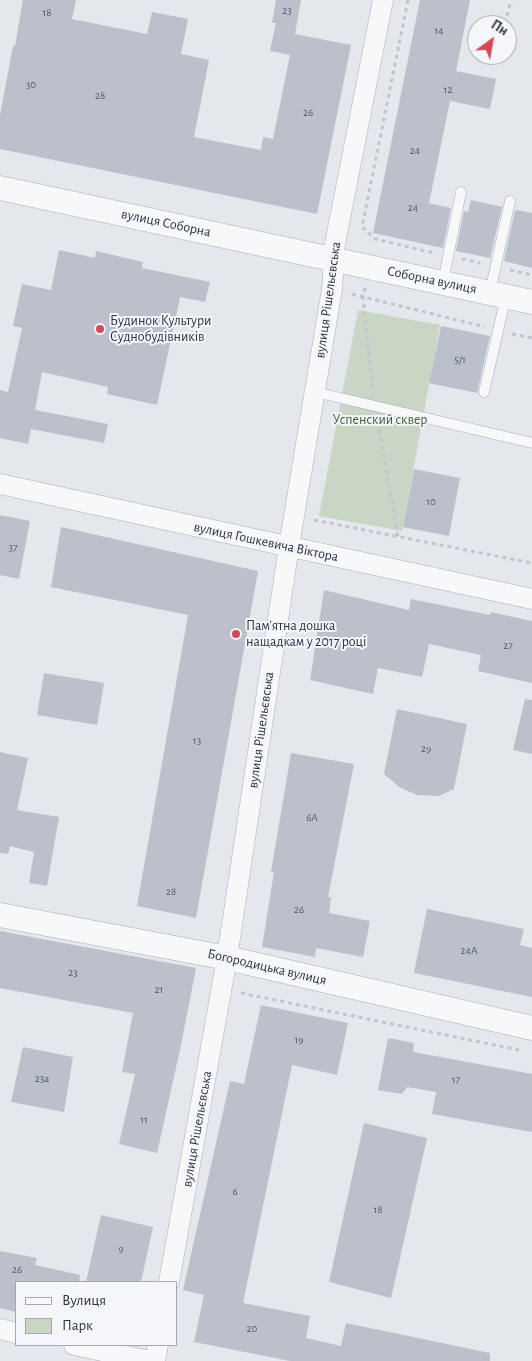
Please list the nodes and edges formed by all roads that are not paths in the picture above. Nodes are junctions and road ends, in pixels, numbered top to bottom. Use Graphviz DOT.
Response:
graph roads {
  1 [pos="383,0"];
  2 [pos="0,188"];
  3 [pos="461,192"];
  4 [pos="510,201"];
  5 [pos="332,259"];
  6 [pos="443,282"];
  7 [pos="498,294"];
  8 [pos="532,302"];
  9 [pos="315,392"];
  10 [pos="484,392"];
  11 [pos="532,443"];
  12 [pos="0,484"];
  13 [pos="289,546"];
  14 [pos="532,599"];
  15 [pos="0,915"];
  16 [pos="228,958"];
  17 [pos="532,1028"];
  18 [pos="169,1281"];
  19 [pos="0,1329"];
  20 [pos="15,1333"];
  21 [pos="79,1346"];
  22 [pos="158,1346"];
  23 [pos="150,1361"];
  24 [pos="155,1361"];
  1 -- 5 [label="street, вулиця Рішельєвська"];
  2 -- 5 [label="street, вулиця Соборна"];
  3 -- 6 [label="lane"];
  4 -- 7 [label="lane"];
  5 -- 6 [label="street, Соборна вулиця"];
  5 -- 9 [label="street, вулиця Рішельєвська"];
  6 -- 7 [label="street, Соборна вулиця"];
  7 -- 8 [label="street, Соборна вулиця"];
  7 -- 10 [label="lane"];
  9 -- 11 [label="lane"];
  9 -- 13 [label="street, вулиця Рішельєвська"];
  12 -- 13 [label="street, вулиця Гошкевича Віктора"];
  13 -- 14 [label="street, вулиця Гошкевича Віктора"];
  13 -- 16 [label="street, вулиця Рішельєвська"];
  15 -- 16 [label="street, Богородицька вулиця"];
  16 -- 17 [label="street, Богородицька вулиця"];
  16 -- 18 [label="street, вулиця Рішельєвська"];
  19 -- 20 [label="street"];
  21 -- 23 [label="street"];
  22 -- 24 [label="street"];
}
